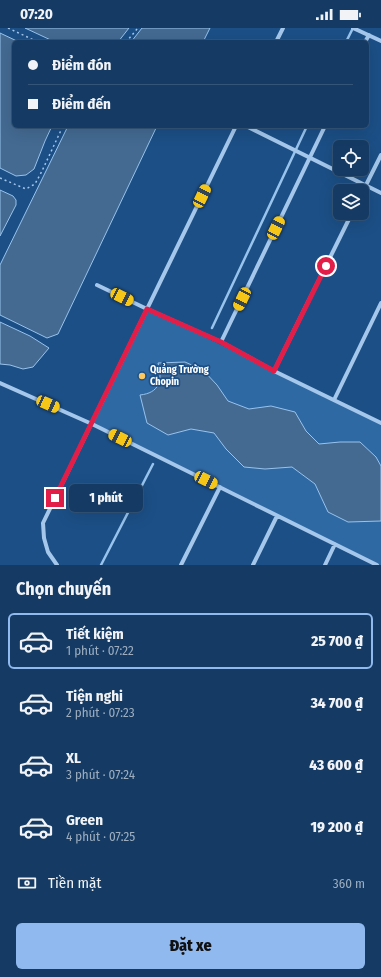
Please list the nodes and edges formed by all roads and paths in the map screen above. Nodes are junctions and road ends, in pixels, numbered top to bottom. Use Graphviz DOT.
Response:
graph roads {
  1 [pos="8,28"];
  2 [pos="138,28"];
  3 [pos="283,28"];
  4 [pos="353,28"];
  5 [pos="369,35"];
  6 [pos="34,40"];
  7 [pos="128,40"];
  8 [pos="277,40"];
  9 [pos="366,40"];
  10 [pos="381,41"];
  11 [pos="62,128"];
  12 [pos="235,128"];
  13 [pos="250,128"];
  14 [pos="324,128"];
  15 [pos="381,155"];
  16 [pos="310,158"];
  17 [pos="0,178"];
  18 [pos="362,184"];
  19 [pos="367,184"];
  20 [pos="369,187"];
  21 [pos="381,193"];
  22 [pos="349,220"];
  23 [pos="97,285"];
  24 [pos="381,303"];
  25 [pos="147,309"];
  26 [pos="221,342"];
  27 [pos="274,371"];
  28 [pos="0,383"];
  29 [pos="334,400"];
  30 [pos="381,423"];
  31 [pos="92,424"];
  32 [pos="220,487"];
  33 [pos="277,516"];
  34 [pos="335,544"];
  35 [pos="57,565"];
  36 [pos="181,565"];
  37 [pos="253,565"];
  38 [pos="325,565"];
  39 [pos="377,565"];
  1 -- 6 [label="path"];
  2 -- 7 [label="path"];
  3 -- 8 [label="street"];
  4 -- 5 [label="street"];
  5 -- 9 [label="street"];
  5 -- 10 [label="street"];
  11 -- 17 [label="path"];
  12 -- 25 [label="street"];
  13 -- 16 [label="street"];
  14 -- 16 [label="street"];
  15 -- 19 [label="street"];
  16 -- 18 [label="street"];
  16 -- 26 [label="street"];
  20 -- 21 [label="street"];
  22 -- 27 [label="street"];
  23 -- 25 [label="street"];
  24 -- 29 [label="street"];
  25 -- 26 [label="street"];
  25 -- 31 [label="street"];
  26 -- 27 [label="street"];
  27 -- 29 [label="street"];
  28 -- 31 [label="street"];
  29 -- 30 [label="street"];
  31 -- 32 [label="street"];
  31 -- 35 [label="street"];
  32 -- 33 [label="street"];
  32 -- 36 [label="street"];
  33 -- 34 [label="street"];
  33 -- 37 [label="street"];
  34 -- 38 [label="street"];
  34 -- 39 [label="street"];
}
